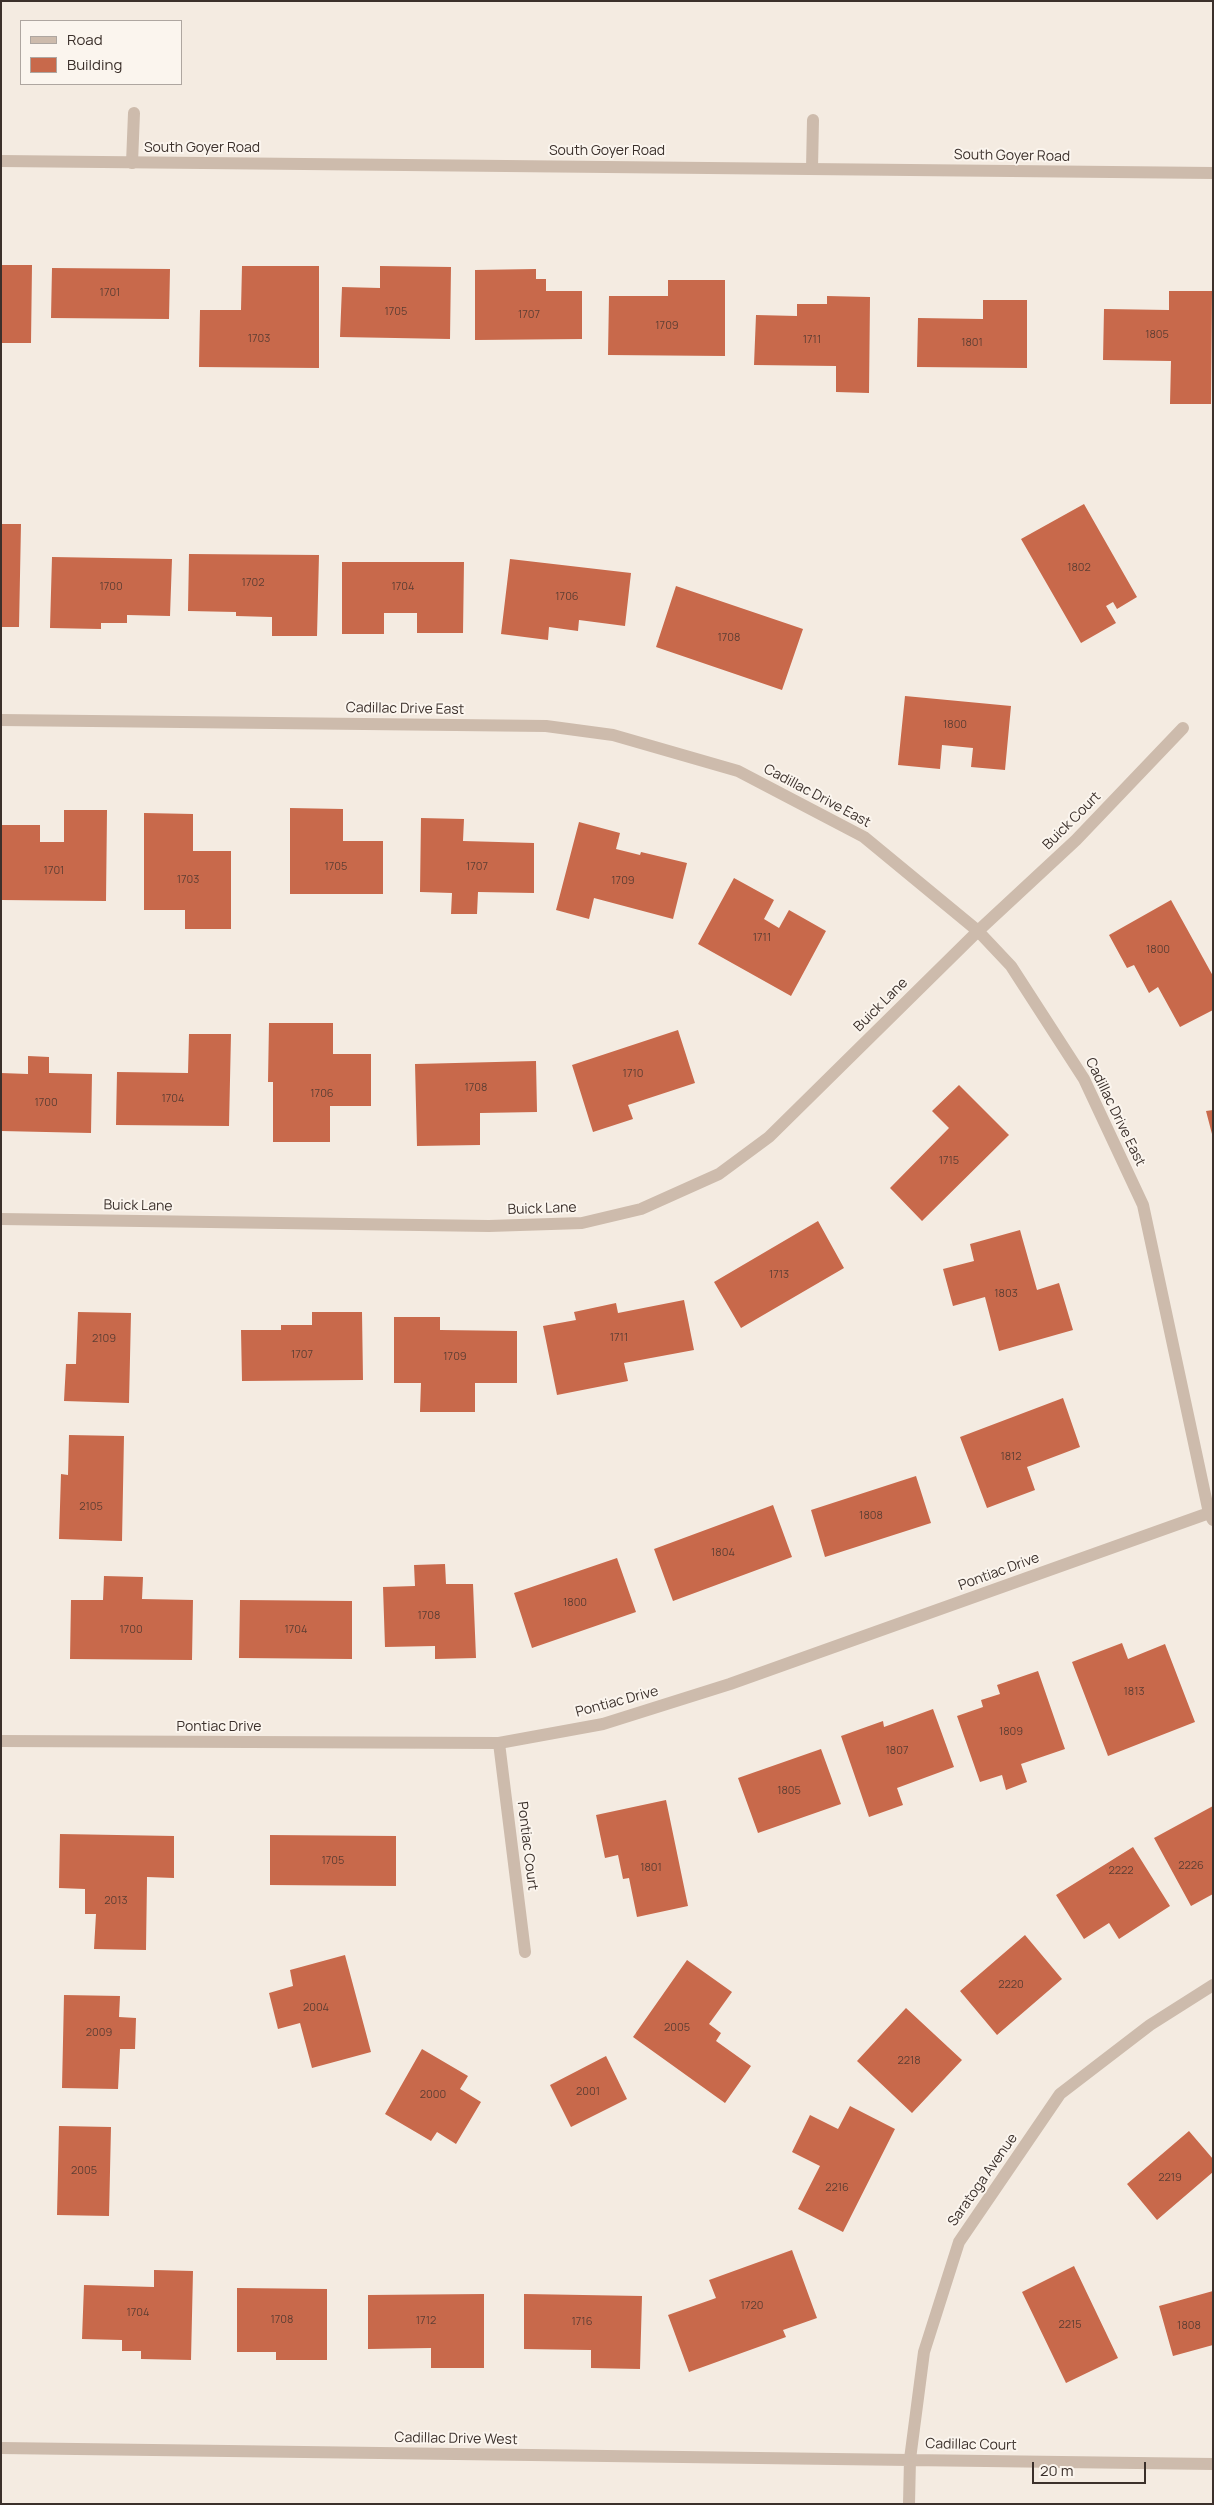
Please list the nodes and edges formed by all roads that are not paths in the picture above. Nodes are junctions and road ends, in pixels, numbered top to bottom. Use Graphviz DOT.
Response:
graph roads {
  1 [pos="134,113"];
  2 [pos="813,120"];
  3 [pos="1,162"];
  4 [pos="132,163"];
  5 [pos="812,168"];
  6 [pos="1213,173"];
  7 [pos="1,720"];
  8 [pos="1183,728"];
  9 [pos="978,931"];
  10 [pos="1,1219"];
  11 [pos="1211,1516"];
  12 [pos="1,1741"];
  13 [pos="500,1743"];
  14 [pos="526,1952"];
  15 [pos="1213,1985"];
  16 [pos="1,2448"];
  17 [pos="910,2460"];
  18 [pos="1213,2464"];
  19 [pos="908,2504"];
  1 -- 4 [label="street"];
  2 -- 5 [label="street"];
  3 -- 4 [label="street, South Goyer Road"];
  4 -- 5 [label="street, South Goyer Road"];
  5 -- 6 [label="street, South Goyer Road"];
  7 -- 9 [label="street, Cadillac Drive East"];
  8 -- 9 [label="street, Buick Court"];
  9 -- 10 [label="street, Buick Lane"];
  9 -- 11 [label="street, Cadillac Drive East"];
  11 -- 13 [label="street, Pontiac Drive"];
  12 -- 13 [label="street, Pontiac Drive"];
  13 -- 14 [label="street, Pontiac Court"];
  15 -- 17 [label="street, Saratoga Avenue"];
  16 -- 17 [label="street, Cadillac Drive West"];
  17 -- 18 [label="street, Cadillac Court"];
  17 -- 19 [label="street, Saratoga Avenue"];
}
